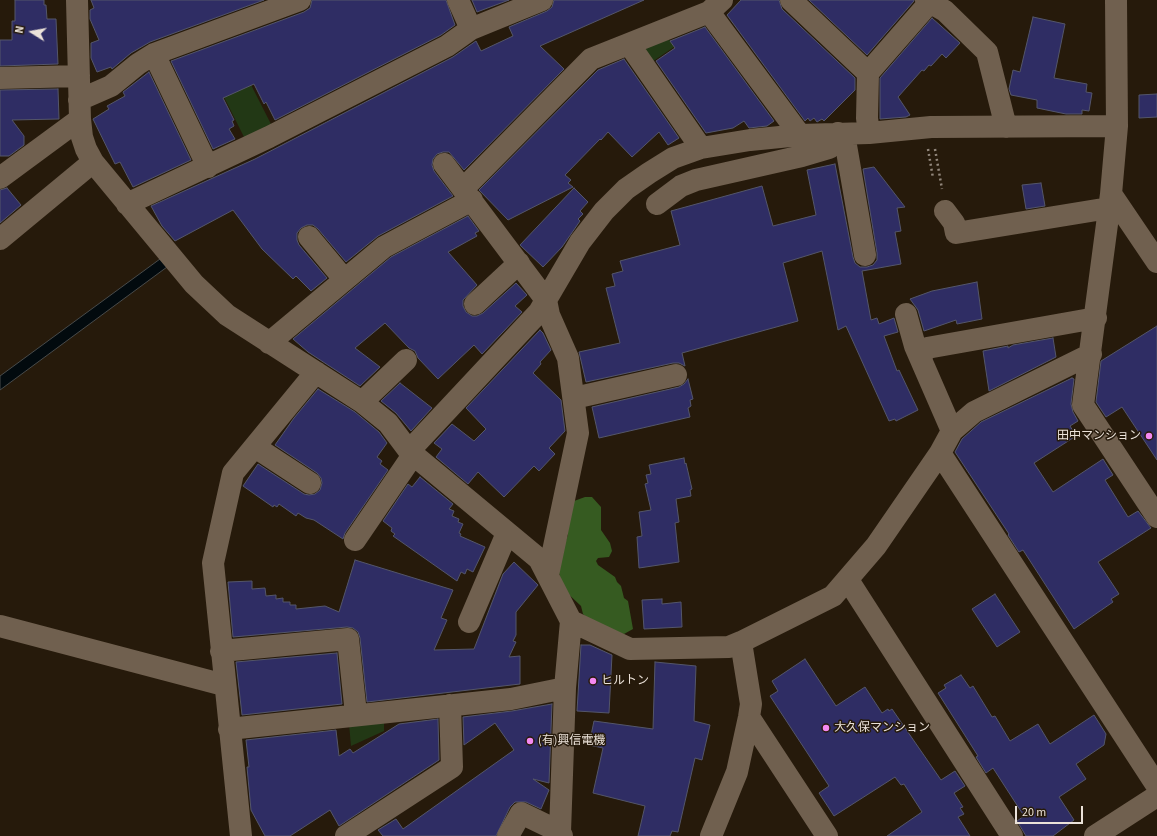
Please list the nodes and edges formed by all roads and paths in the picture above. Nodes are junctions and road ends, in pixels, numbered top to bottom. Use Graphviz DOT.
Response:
graph roads {
  1 [pos="77,0"];
  2 [pos="300,0"];
  3 [pos="458,0"];
  4 [pos="542,0"];
  5 [pos="791,0"];
  6 [pos="1116,0"];
  7 [pos="928,1"];
  8 [pos="716,6"];
  9 [pos="471,29"];
  10 [pos="629,44"];
  11 [pos="154,54"];
  12 [pos="868,73"];
  13 [pos="79,76"];
  14 [pos="0,78"];
  15 [pos="80,109"];
  16 [pos="1117,126"];
  17 [pos="1006,127"];
  18 [pos="841,133"];
  19 [pos="869,133"];
  20 [pos="800,134"];
  21 [pos="701,148"];
  22 [pos="936,154"];
  23 [pos="929,156"];
  24 [pos="93,162"];
  25 [pos="444,164"];
  26 [pos="208,167"];
  27 [pos="0,178"];
  28 [pos="933,178"];
  29 [pos="940,181"];
  30 [pos="468,195"];
  31 [pos="1110,201"];
  32 [pos="128,204"];
  33 [pos="657,204"];
  34 [pos="945,211"];
  35 [pos="309,237"];
  36 [pos="0,239"];
  37 [pos="865,255"];
  38 [pos="1157,262"];
  39 [pos="519,263"];
  40 [pos="344,279"];
  41 [pos="546,300"];
  42 [pos="475,304"];
  43 [pos="906,314"];
  44 [pos="1096,318"];
  45 [pos="269,343"];
  46 [pos="1091,354"];
  47 [pos="921,356"];
  48 [pos="406,360"];
  49 [pos="316,372"];
  50 [pos="676,375"];
  51 [pos="574,398"];
  52 [pos="362,402"];
  53 [pos="952,432"];
  54 [pos="255,447"];
  55 [pos="411,453"];
  56 [pos="940,453"];
  57 [pos="310,483"];
  58 [pos="1157,517"];
  59 [pos="507,533"];
  60 [pos="355,540"];
  61 [pos="548,575"];
  62 [pos="848,580"];
  63 [pos="571,621"];
  64 [pos="469,622"];
  65 [pos="0,626"];
  66 [pos="741,642"];
  67 [pos="221,651"];
  68 [pos="224,685"];
  69 [pos="565,688"];
  70 [pos="450,705"];
  71 [pos="356,714"];
  72 [pos="749,717"];
  73 [pos="229,729"];
  74 [pos="1157,786"];
  75 [pos="1157,796"];
  76 [pos="561,834"];
  77 [pos="241,836"];
  78 [pos="346,836"];
  79 [pos="508,836"];
  80 [pos="711,836"];
  81 [pos="827,836"];
  82 [pos="1012,836"];
  83 [pos="1096,836"];
  1 -- 13 [label="street"];
  2 -- 11 [label="street"];
  3 -- 9 [label="street"];
  4 -- 9 [label="street"];
  5 -- 12 [label="street"];
  6 -- 16 [label="street"];
  7 -- 12 [label="street"];
  7 -- 17 [label="street"];
  8 -- 10 [label="street"];
  8 -- 20 [label="street"];
  9 -- 26 [label="street"];
  10 -- 21 [label="street"];
  10 -- 30 [label="street"];
  11 -- 15 [label="street"];
  11 -- 26 [label="street"];
  12 -- 19 [label="street"];
  13 -- 14 [label="street"];
  13 -- 15 [label="street"];
  15 -- 24 [label="street"];
  15 -- 27 [label="street"];
  16 -- 17 [label="street"];
  16 -- 31 [label="street"];
  17 -- 19 [label="street"];
  18 -- 19 [label="street"];
  18 -- 20 [label="street"];
  18 -- 33 [label="street"];
  18 -- 37 [label="street"];
  20 -- 21 [label="street"];
  21 -- 41 [label="street"];
  22 -- 29 [label="path"];
  23 -- 28 [label="path"];
  24 -- 32 [label="street"];
  24 -- 36 [label="street"];
  25 -- 30 [label="street"];
  26 -- 32 [label="street"];
  30 -- 39 [label="street"];
  30 -- 40 [label="street"];
  31 -- 34 [label="street"];
  31 -- 38 [label="street"];
  31 -- 44 [label="street"];
  32 -- 45 [label="street"];
  35 -- 40 [label="street"];
  39 -- 41 [label="street"];
  39 -- 42 [label="street"];
  40 -- 45 [label="street"];
  41 -- 51 [label="street"];
  41 -- 55 [label="street"];
  43 -- 47 [label="street"];
  44 -- 46 [label="street"];
  44 -- 47 [label="street"];
  45 -- 49 [label="street"];
  46 -- 53 [label="street"];
  46 -- 58 [label="street"];
  47 -- 53 [label="street"];
  48 -- 52 [label="street"];
  49 -- 52 [label="street"];
  49 -- 54 [label="street"];
  50 -- 51 [label="street"];
  51 -- 61 [label="street"];
  52 -- 55 [label="street"];
  53 -- 56 [label="street"];
  54 -- 57 [label="street"];
  54 -- 67 [label="street"];
  55 -- 59 [label="street"];
  55 -- 60 [label="street"];
  56 -- 62 [label="street"];
  56 -- 74 [label="street"];
  59 -- 61 [label="street"];
  59 -- 64 [label="street"];
  61 -- 63 [label="street"];
  62 -- 66 [label="street"];
  62 -- 82 [label="street"];
  63 -- 66 [label="street"];
  63 -- 69 [label="street"];
  65 -- 68 [label="street"];
  66 -- 72 [label="street"];
  67 -- 68 [label="street"];
  67 -- 71 [label="street"];
  68 -- 73 [label="street"];
  69 -- 70 [label="street"];
  69 -- 76 [label="street"];
  70 -- 71 [label="street"];
  70 -- 78 [label="street"];
  71 -- 73 [label="street"];
  72 -- 80 [label="street"];
  72 -- 81 [label="street"];
  73 -- 77 [label="street"];
  75 -- 83 [label="street"];
  76 -- 79 [label="street"];
}
